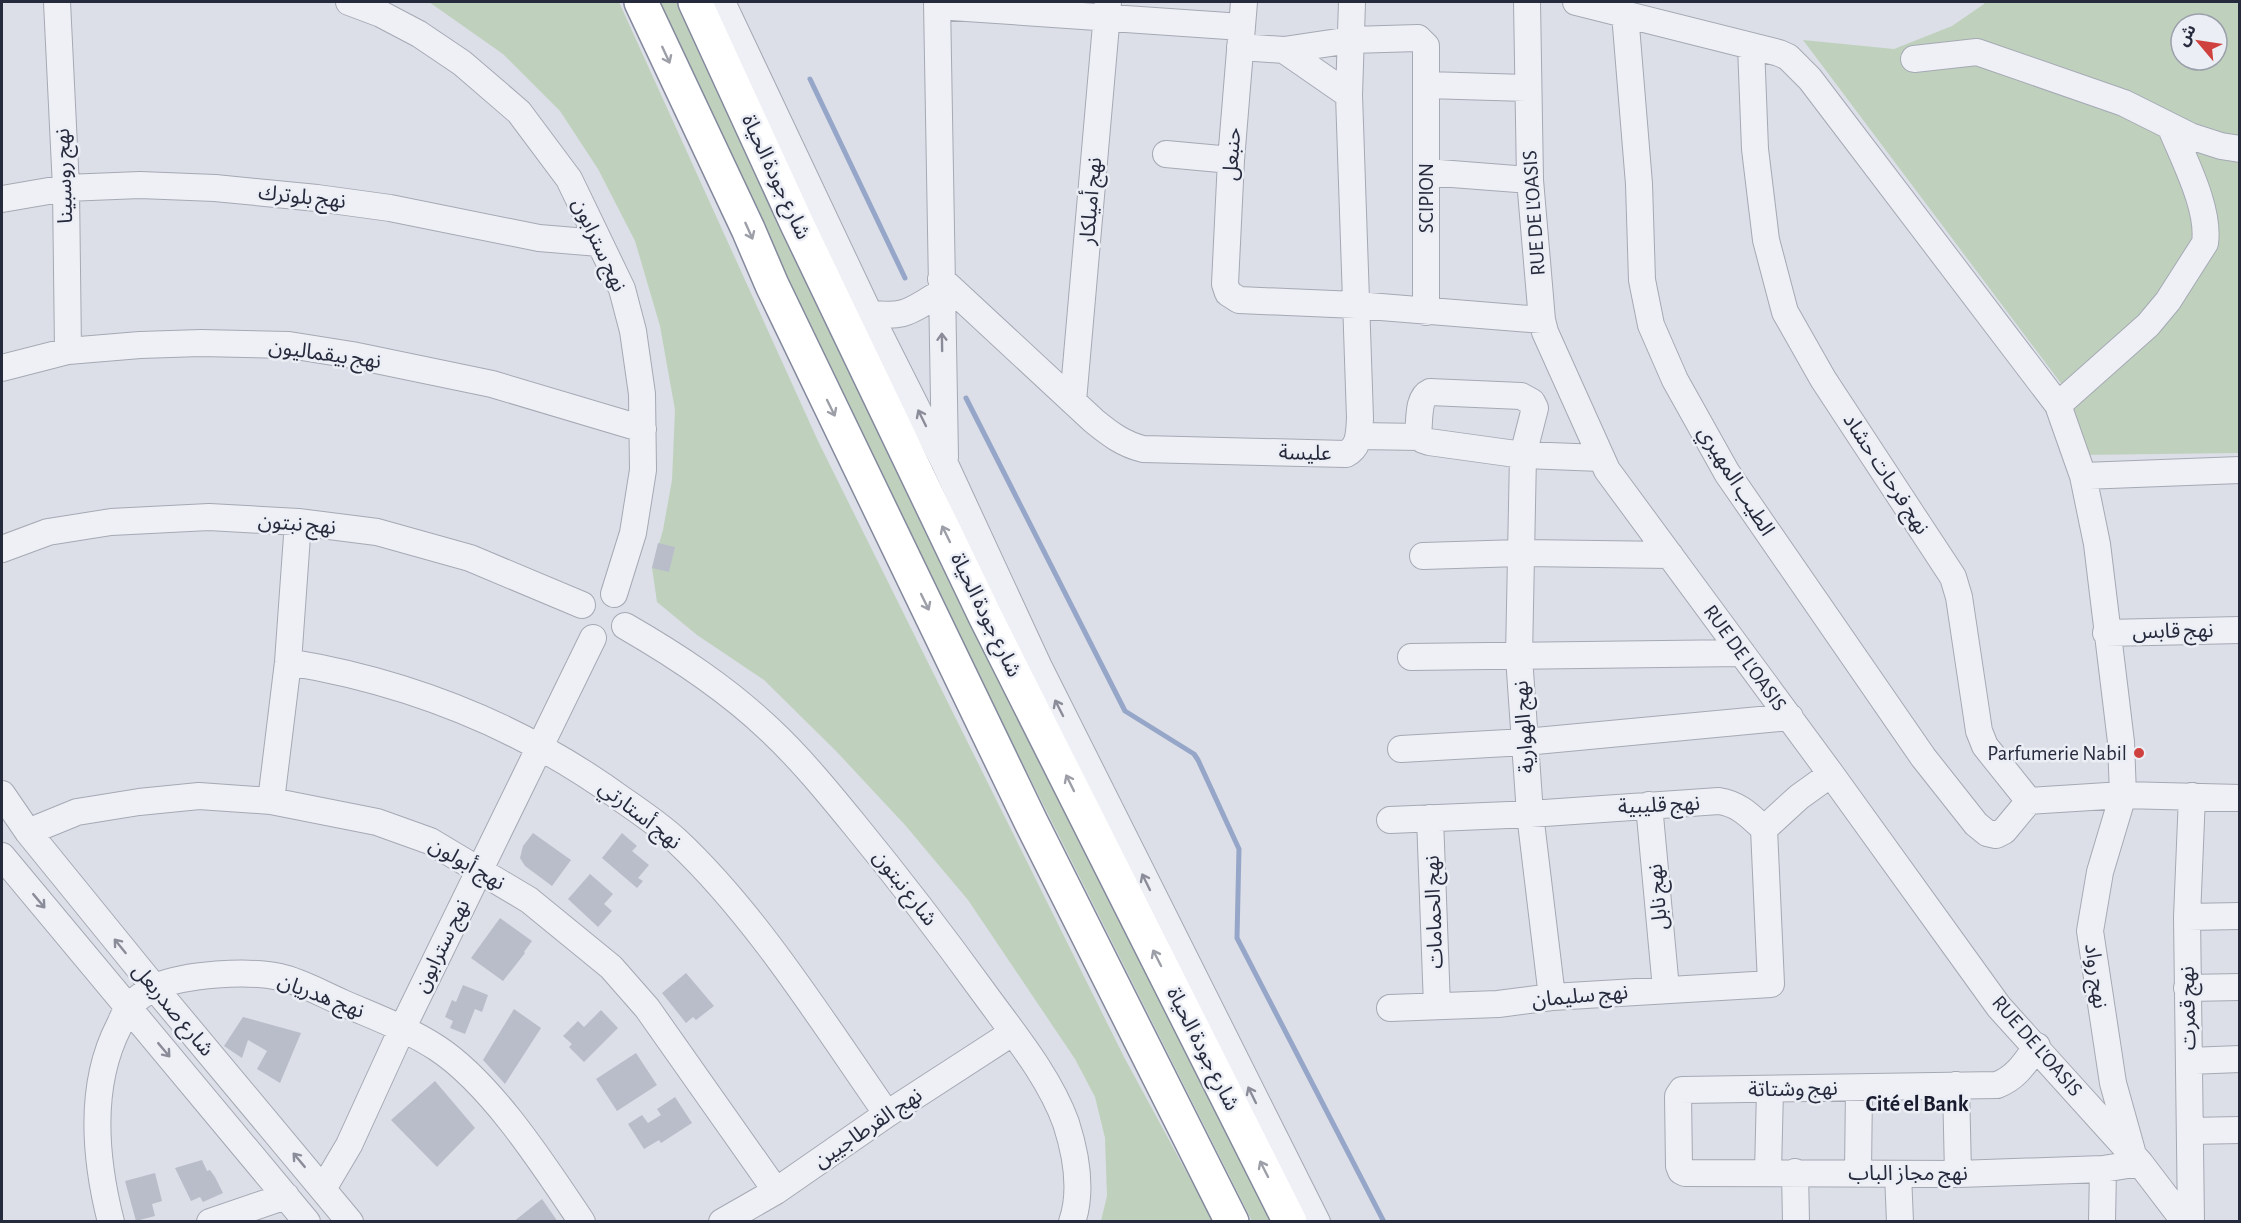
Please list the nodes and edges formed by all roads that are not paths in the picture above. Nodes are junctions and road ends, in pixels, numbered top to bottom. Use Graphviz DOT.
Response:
graph roads {
  1 [pos="57,2"];
  2 [pos="349,2"];
  3 [pos="641,2"];
  4 [pos="695,2"];
  5 [pos="722,2"];
  6 [pos="1244,2"];
  7 [pos="1352,2"];
  8 [pos="1527,2"];
  9 [pos="1576,2"];
  10 [pos="937,4"];
  11 [pos="971,5"];
  12 [pos="1057,8"];
  13 [pos="1108,10"];
  14 [pos="1625,14"];
  15 [pos="1241,37"];
  16 [pos="1351,40"];
  17 [pos="1751,46"];
  18 [pos="1284,51"];
  19 [pos="1914,58"];
  20 [pos="1427,85"];
  21 [pos="1528,88"];
  22 [pos="1349,95"];
  23 [pos="2171,128"];
  24 [pos="2240,149"];
  25 [pos="1166,154"];
  26 [pos="1231,160"];
  27 [pos="1426,172"];
  28 [pos="1530,180"];
  29 [pos="66,188"];
  30 [pos="2,199"];
  31 [pos="599,243"];
  32 [pos="941,286"];
  33 [pos="1356,305"];
  34 [pos="1426,312"];
  35 [pos="869,313"];
  36 [pos="1542,320"];
  37 [pos="68,351"];
  38 [pos="2,368"];
  39 [pos="1073,401"];
  40 [pos="2058,405"];
  41 [pos="643,429"];
  42 [pos="1359,436"];
  43 [pos="1421,437"];
  44 [pos="1523,455"];
  45 [pos="1601,458"];
  46 [pos="945,464"];
  47 [pos="2240,470"];
  48 [pos="2083,476"];
  49 [pos="298,522"];
  50 [pos="2,549"];
  51 [pos="1520,554"];
  52 [pos="1670,555"];
  53 [pos="1423,556"];
  54 [pos="614,594"];
  55 [pos="582,605"];
  56 [pos="626,626"];
  57 [pos="2240,630"];
  58 [pos="2106,633"];
  59 [pos="593,638"];
  60 [pos="1742,653"];
  61 [pos="1411,657"];
  62 [pos="1519,657"];
  63 [pos="288,662"];
  64 [pos="1790,717"];
  65 [pos="1525,742"];
  66 [pos="540,747"];
  67 [pos="1401,749"];
  68 [pos="1831,774"];
  69 [pos="2,794"];
  70 [pos="2123,795"];
  71 [pos="2192,796"];
  72 [pos="2240,798"];
  73 [pos="271,801"];
  74 [pos="2029,801"];
  75 [pos="1649,805"];
  76 [pos="1530,814"];
  77 [pos="1430,818"];
  78 [pos="1390,820"];
  79 [pos="1764,829"];
  80 [pos="28,832"];
  81 [pos="2,856"];
  82 [pos="479,869"];
  83 [pos="2240,916"];
  84 [pos="2187,917"];
  85 [pos="154,987"];
  86 [pos="2240,987"];
  87 [pos="2187,988"];
  88 [pos="1666,989"];
  89 [pos="1552,997"];
  90 [pos="1437,1006"];
  91 [pos="128,1007"];
  92 [pos="1390,1008"];
  93 [pos="402,1029"];
  94 [pos="1012,1033"];
  95 [pos="2037,1046"];
  96 [pos="2240,1059"];
  97 [pos="2189,1061"];
  98 [pos="1956,1085"];
  99 [pos="1859,1088"];
  100 [pos="1770,1090"];
  101 [pos="887,1114"];
  102 [pos="2240,1130"];
  103 [pos="2190,1131"];
  104 [pos="2137,1160"];
  105 [pos="1679,1166"];
  106 [pos="2103,1169"];
  107 [pos="1768,1172"];
  108 [pos="1795,1172"];
  109 [pos="1858,1172"];
  110 [pos="1898,1174"];
  111 [pos="1958,1174"];
  112 [pos="323,1189"];
  113 [pos="776,1191"];
  114 [pos="286,1196"];
  115 [pos="111,1221"];
  116 [pos="210,1221"];
  117 [pos="307,1221"];
  118 [pos="350,1221"];
  119 [pos="582,1221"];
  120 [pos="723,1221"];
  121 [pos="1072,1221"];
  122 [pos="1232,1221"];
  123 [pos="1290,1221"];
  124 [pos="1317,1221"];
  125 [pos="1796,1221"];
  126 [pos="1900,1221"];
  127 [pos="2102,1221"];
  128 [pos="2186,1221"];
  129 [pos="2191,1221"];
  1 -- 29 [label="street, نهج روسبينا"];
  2 -- 31 [label="street, نهج سترابون"];
  3 -- 122 [label="highway, one-way"];
  123 -- 4 [label="highway, شارع جودة الحياة, one-way"];
  5 -- 35 [label="street"];
  6 -- 15 [label="street, حنبعل"];
  7 -- 16 [label="street, عليسة"];
  8 -- 21 [label="street, RUE DE L'OASIS"];
  9 -- 14 [label="street, نهج رواد"];
  10 -- 11 [label="street"];
  10 -- 32 [label="street"];
  11 -- 12 [label="street"];
  12 -- 13 [label="street"];
  13 -- 15 [label="street"];
  13 -- 39 [label="street, نهج أميلكار"];
  14 -- 17 [label="street, نهج رواد"];
  14 -- 74 [label="street, الطيب المهيري"];
  15 -- 18 [label="street"];
  15 -- 26 [label="street, حنبعل"];
  16 -- 18 [label="street"];
  16 -- 20 [label="street, SCIPION"];
  16 -- 22 [label="street, عليسة"];
  17 -- 40 [label="street, نهج رواد"];
  17 -- 74 [label="street, نهج فرحات حشاد"];
  18 -- 22 [label="street"];
  19 -- 23 [label="street"];
  20 -- 21 [label="street"];
  20 -- 27 [label="street, SCIPION"];
  21 -- 28 [label="street, RUE DE L'OASIS"];
  22 -- 33 [label="street, عليسة"];
  23 -- 24 [label="street"];
  23 -- 40 [label="street"];
  25 -- 26 [label="street"];
  26 -- 33 [label="street, حنبعل"];
  27 -- 28 [label="street"];
  27 -- 34 [label="street, SCIPION"];
  28 -- 36 [label="street, RUE DE L'OASIS"];
  29 -- 30 [label="street, نهج بلوترك"];
  29 -- 31 [label="street, نهج بلوترك"];
  29 -- 37 [label="street, نهج روسبينا"];
  31 -- 41 [label="street, نهج سترابون"];
  32 -- 35 [label="street"];
  32 -- 39 [label="street, عليسة"];
  46 -- 32 [label="street, one-way"];
  33 -- 34 [label="street"];
  33 -- 42 [label="street, عليسة"];
  34 -- 36 [label="street"];
  46 -- 35 [label="street, one-way"];
  36 -- 45 [label="street, RUE DE L'OASIS"];
  37 -- 38 [label="street, نهج بيقماليون"];
  37 -- 41 [label="street, نهج بيقماليون"];
  39 -- 42 [label="street, عليسة"];
  40 -- 48 [label="street, نهج رواد"];
  41 -- 54 [label="street, نهج سترابون"];
  42 -- 43 [label="street"];
  43 -- 44 [label="street"];
  43 -- 44 [label="street, نهج الهوارية"];
  44 -- 45 [label="street"];
  44 -- 51 [label="street, نهج الهوارية"];
  45 -- 52 [label="street, RUE DE L'OASIS"];
  124 -- 46 [label="street, one-way"];
  47 -- 48 [label="street"];
  48 -- 58 [label="street, نهج رواد"];
  49 -- 50 [label="street, نهج نبتون"];
  49 -- 55 [label="street, نهج نبتون"];
  49 -- 63 [label="street"];
  51 -- 52 [label="street"];
  51 -- 53 [label="street"];
  51 -- 62 [label="street, نهج الهوارية"];
  52 -- 60 [label="street, RUE DE L'OASIS"];
  54 -- 55 [label="street"];
  54 -- 56 [label="street"];
  55 -- 59 [label="street"];
  56 -- 59 [label="street"];
  56 -- 94 [label="street, شارع نبتون"];
  57 -- 58 [label="street, نهج قابس"];
  58 -- 70 [label="street, نهج رواد"];
  59 -- 66 [label="street, نهج سترابون"];
  60 -- 62 [label="street"];
  60 -- 64 [label="street, RUE DE L'OASIS"];
  61 -- 62 [label="street"];
  62 -- 65 [label="street, نهج الهوارية"];
  63 -- 66 [label="street, نهج أستارتي"];
  63 -- 73 [label="street"];
  64 -- 65 [label="street"];
  64 -- 68 [label="street, RUE DE L'OASIS"];
  65 -- 67 [label="street"];
  65 -- 76 [label="street, نهج الهوارية"];
  66 -- 82 [label="street, نهج سترابون"];
  66 -- 101 [label="street, نهج أستارتي"];
  68 -- 79 [label="street"];
  68 -- 95 [label="street, RUE DE L'OASIS"];
  69 -- 80 [label="street, شارع صدربعل"];
  70 -- 71 [label="street"];
  70 -- 74 [label="street"];
  70 -- 104 [label="street, نهج رواد"];
  71 -- 72 [label="street"];
  71 -- 84 [label="street, نهج قمرت"];
  73 -- 80 [label="street, نهج أبولون"];
  73 -- 82 [label="street, نهج أبولون"];
  75 -- 76 [label="street, نهج قليبية"];
  75 -- 79 [label="street, نهج قليبية"];
  75 -- 88 [label="street, نهج نابل"];
  76 -- 77 [label="street, نهج قليبية"];
  76 -- 89 [label="street, نهج الهوارية"];
  77 -- 78 [label="street, نهج قليبية"];
  77 -- 90 [label="street, نهج الحمامات"];
  79 -- 88 [label="street, نهج سليمان"];
  85 -- 80 [label="street, شارع صدربعل, one-way"];
  81 -- 91 [label="street, شارع صدربعل, one-way"];
  82 -- 93 [label="street, نهج سترابون"];
  82 -- 113 [label="street, نهج أبولون"];
  83 -- 84 [label="street"];
  84 -- 87 [label="street, نهج قمرت"];
  85 -- 91 [label="street, نهج هدريان"];
  85 -- 93 [label="street, نهج هدريان"];
  112 -- 85 [label="street, شارع صدربعل, one-way"];
  86 -- 87 [label="street"];
  87 -- 97 [label="street, نهج قمرت"];
  88 -- 89 [label="street, نهج سليمان"];
  89 -- 90 [label="street, نهج سليمان"];
  90 -- 92 [label="street, نهج سليمان"];
  91 -- 114 [label="street, شارع صدربعل, one-way"];
  91 -- 115 [label="street, نهج هدريان"];
  93 -- 112 [label="street, نهج سترابون"];
  93 -- 119 [label="street, نهج هدريان"];
  94 -- 101 [label="street, نهج القرطاجيين"];
  94 -- 121 [label="street, شارع نبتون"];
  95 -- 98 [label="street, نهج وشتاتة"];
  95 -- 104 [label="street, RUE DE L'OASIS"];
  96 -- 97 [label="street"];
  97 -- 103 [label="street, نهج قمرت"];
  98 -- 99 [label="street, نهج وشتاتة"];
  98 -- 111 [label="street"];
  99 -- 100 [label="street, نهج وشتاتة"];
  99 -- 109 [label="street"];
  100 -- 105 [label="street, نهج وشتاتة"];
  100 -- 107 [label="street"];
  101 -- 113 [label="street, نهج القرطاجيين"];
  102 -- 103 [label="street"];
  103 -- 129 [label="street, نهج قمرت"];
  104 -- 106 [label="street, نهج مجاز الباب"];
  104 -- 128 [label="street, RUE DE L'OASIS"];
  105 -- 107 [label="street, نهج مجاز الباب"];
  106 -- 111 [label="street, نهج مجاز الباب"];
  106 -- 127 [label="street"];
  107 -- 108 [label="street, نهج مجاز الباب"];
  108 -- 109 [label="street, نهج مجاز الباب"];
  108 -- 125 [label="street"];
  109 -- 110 [label="street, نهج مجاز الباب"];
  110 -- 111 [label="street, نهج مجاز الباب"];
  110 -- 126 [label="street"];
  112 -- 118 [label="street, شارع صدربعل"];
  113 -- 120 [label="street, نهج القرطاجيين"];
  114 -- 116 [label="street"];
  114 -- 117 [label="street, شارع صدربعل"];
}
